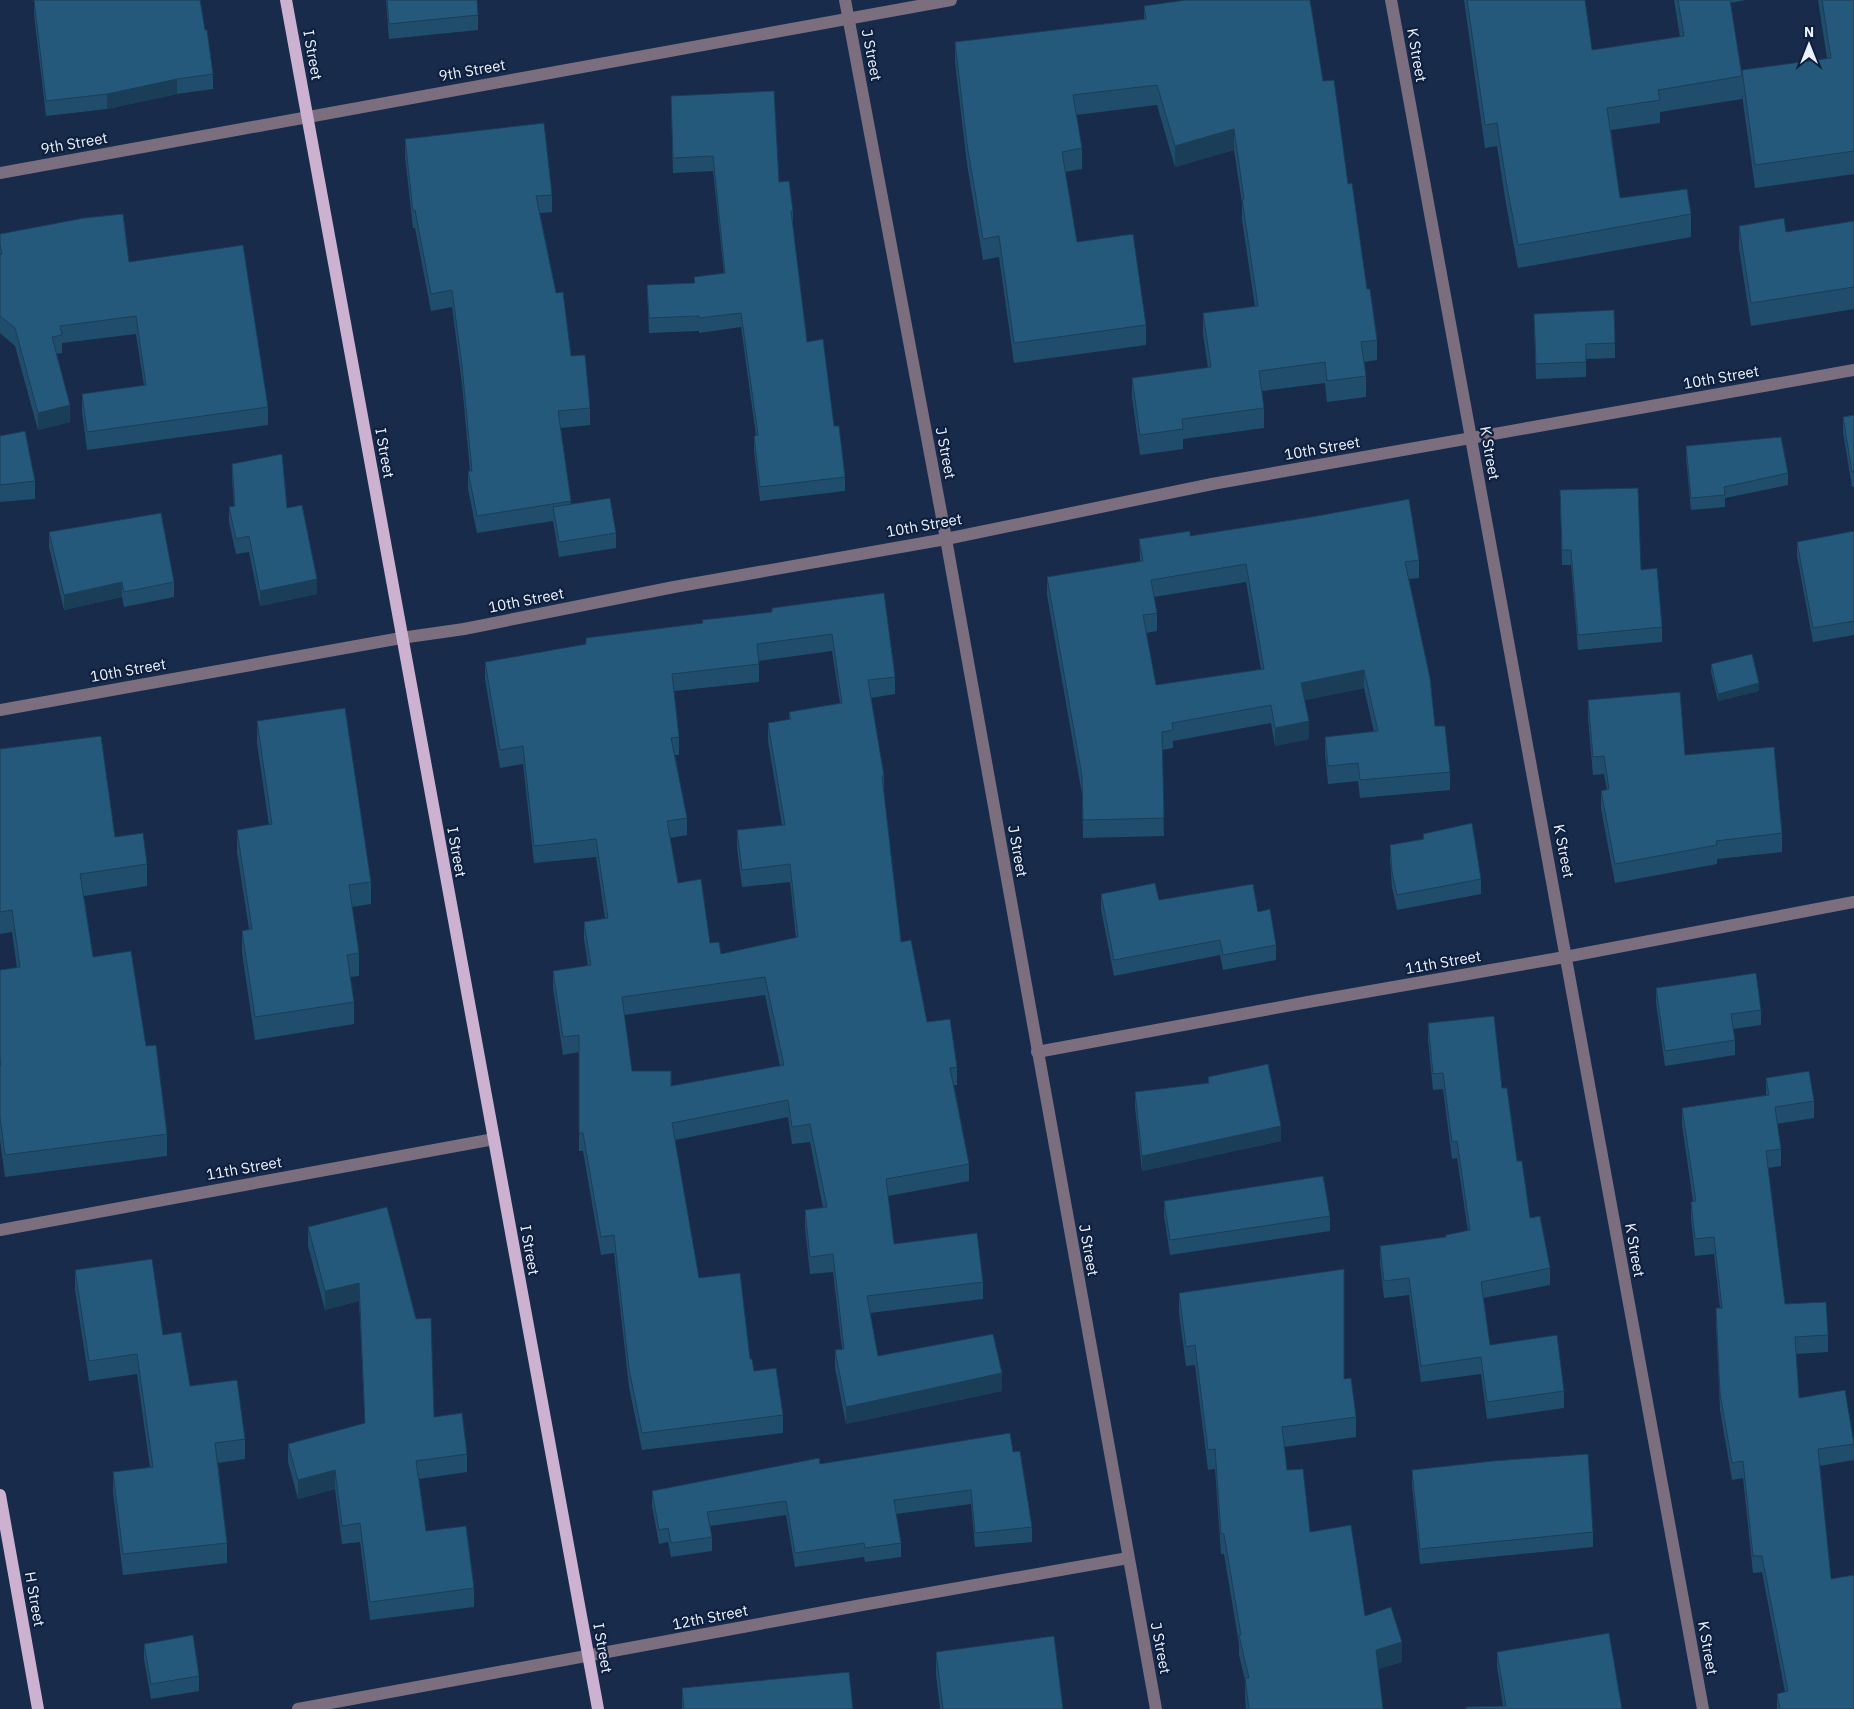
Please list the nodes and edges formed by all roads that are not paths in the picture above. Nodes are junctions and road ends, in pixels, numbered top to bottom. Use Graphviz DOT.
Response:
graph roads {
  1 [pos="286,0"];
  2 [pos="845,0"];
  3 [pos="951,0"];
  4 [pos="1391,0"];
  5 [pos="849,18"];
  6 [pos="308,117"];
  7 [pos="0,173"];
  8 [pos="1854,370"];
  9 [pos="1471,438"];
  10 [pos="946,539"];
  11 [pos="401,638"];
  12 [pos="0,710"];
  13 [pos="1854,902"];
  14 [pos="1565,957"];
  15 [pos="1037,1052"];
  16 [pos="494,1139"];
  17 [pos="0,1230"];
  18 [pos="0,1495"];
  19 [pos="1128,1558"];
  20 [pos="588,1656"];
  21 [pos="38,1709"];
  22 [pos="298,1709"];
  23 [pos="598,1709"];
  24 [pos="1156,1709"];
  25 [pos="1703,1709"];
  1 -- 6 [label="main road, I Street"];
  2 -- 5 [label="street, J Street"];
  3 -- 5 [label="street, 9th Street"];
  4 -- 9 [label="street, K Street"];
  5 -- 6 [label="street, 9th Street"];
  5 -- 10 [label="street, J Street"];
  6 -- 7 [label="street, 9th Street"];
  6 -- 11 [label="main road, I Street"];
  8 -- 9 [label="street, 10th Street"];
  9 -- 10 [label="street, 10th Street"];
  9 -- 14 [label="street, K Street"];
  10 -- 11 [label="street, 10th Street"];
  10 -- 15 [label="street, J Street"];
  11 -- 12 [label="street, 10th Street"];
  11 -- 16 [label="main road, I Street"];
  13 -- 14 [label="street, 11th Street"];
  14 -- 15 [label="street, 11th Street"];
  14 -- 25 [label="street, K Street"];
  15 -- 19 [label="street, J Street"];
  16 -- 17 [label="street, 11th Street"];
  16 -- 20 [label="main road, I Street"];
  18 -- 21 [label="main road, H Street"];
  19 -- 20 [label="street, 12th Street"];
  19 -- 24 [label="street, J Street"];
  20 -- 22 [label="street, 12th Street"];
  20 -- 23 [label="main road, I Street"];
}
